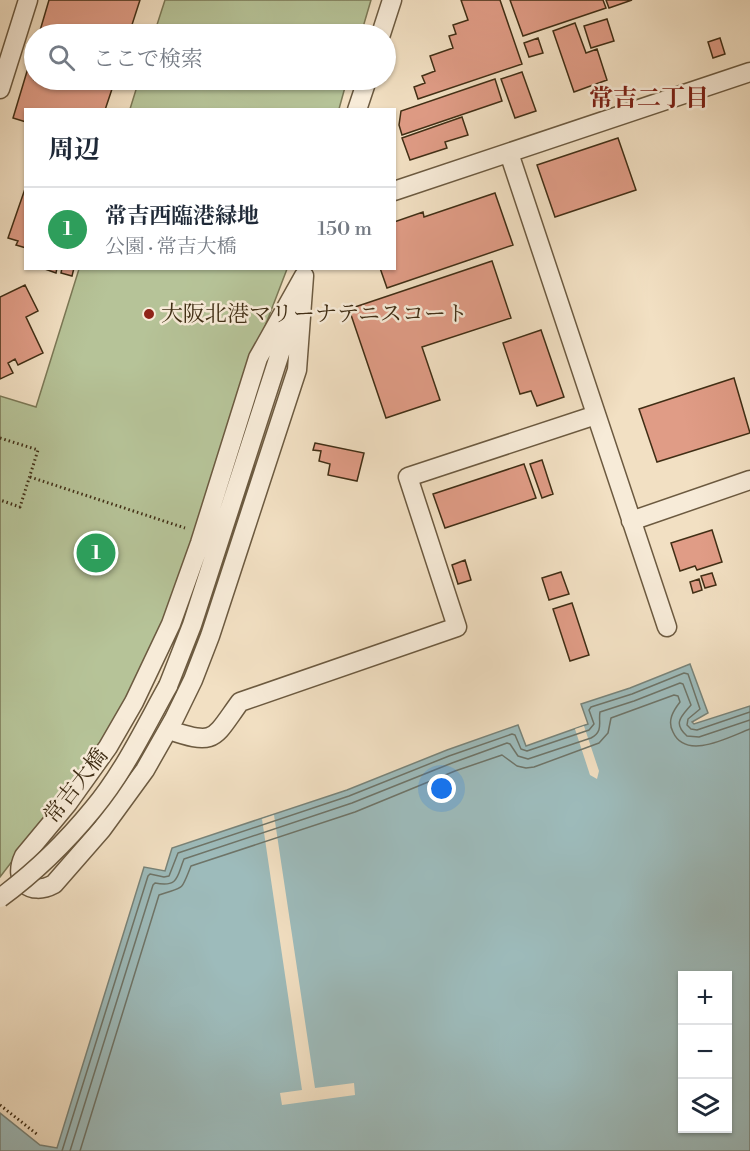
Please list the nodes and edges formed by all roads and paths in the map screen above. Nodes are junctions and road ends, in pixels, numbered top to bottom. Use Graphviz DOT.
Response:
graph roads {
  1 [pos="28,0"];
  2 [pos="392,0"];
  3 [pos="384,24"];
  4 [pos="750,72"];
  5 [pos="0,89"];
  6 [pos="364,90"];
  7 [pos="358,108"];
  8 [pos="509,153"];
  9 [pos="396,189"];
  10 [pos="306,272"];
  11 [pos="596,415"];
  12 [pos="0,438"];
  13 [pos="30,477"];
  14 [pos="750,480"];
  15 [pos="0,500"];
  16 [pos="631,521"];
  17 [pos="194,531"];
  18 [pos="668,627"];
  19 [pos="169,730"];
  20 [pos="0,898"];
  21 [pos="0,1105"];
  22 [pos="38,1135"];
  1 -- 5 [label="street"];
  2 -- 3 [label="street"];
  4 -- 8 [label="street"];
  6 -- 7 [label="street"];
  8 -- 9 [label="street"];
  8 -- 11 [label="street"];
  10 -- 19 [label="street"];
  10 -- 19 [label="street"];
  10 -- 20 [label="street, 常吉大橋, bridge"];
  11 -- 16 [label="street"];
  11 -- 19 [label="street"];
  12 -- 13 [label="path"];
  13 -- 15 [label="path"];
  13 -- 17 [label="path"];
  14 -- 16 [label="street"];
  16 -- 18 [label="street"];
  21 -- 22 [label="path"];
}
